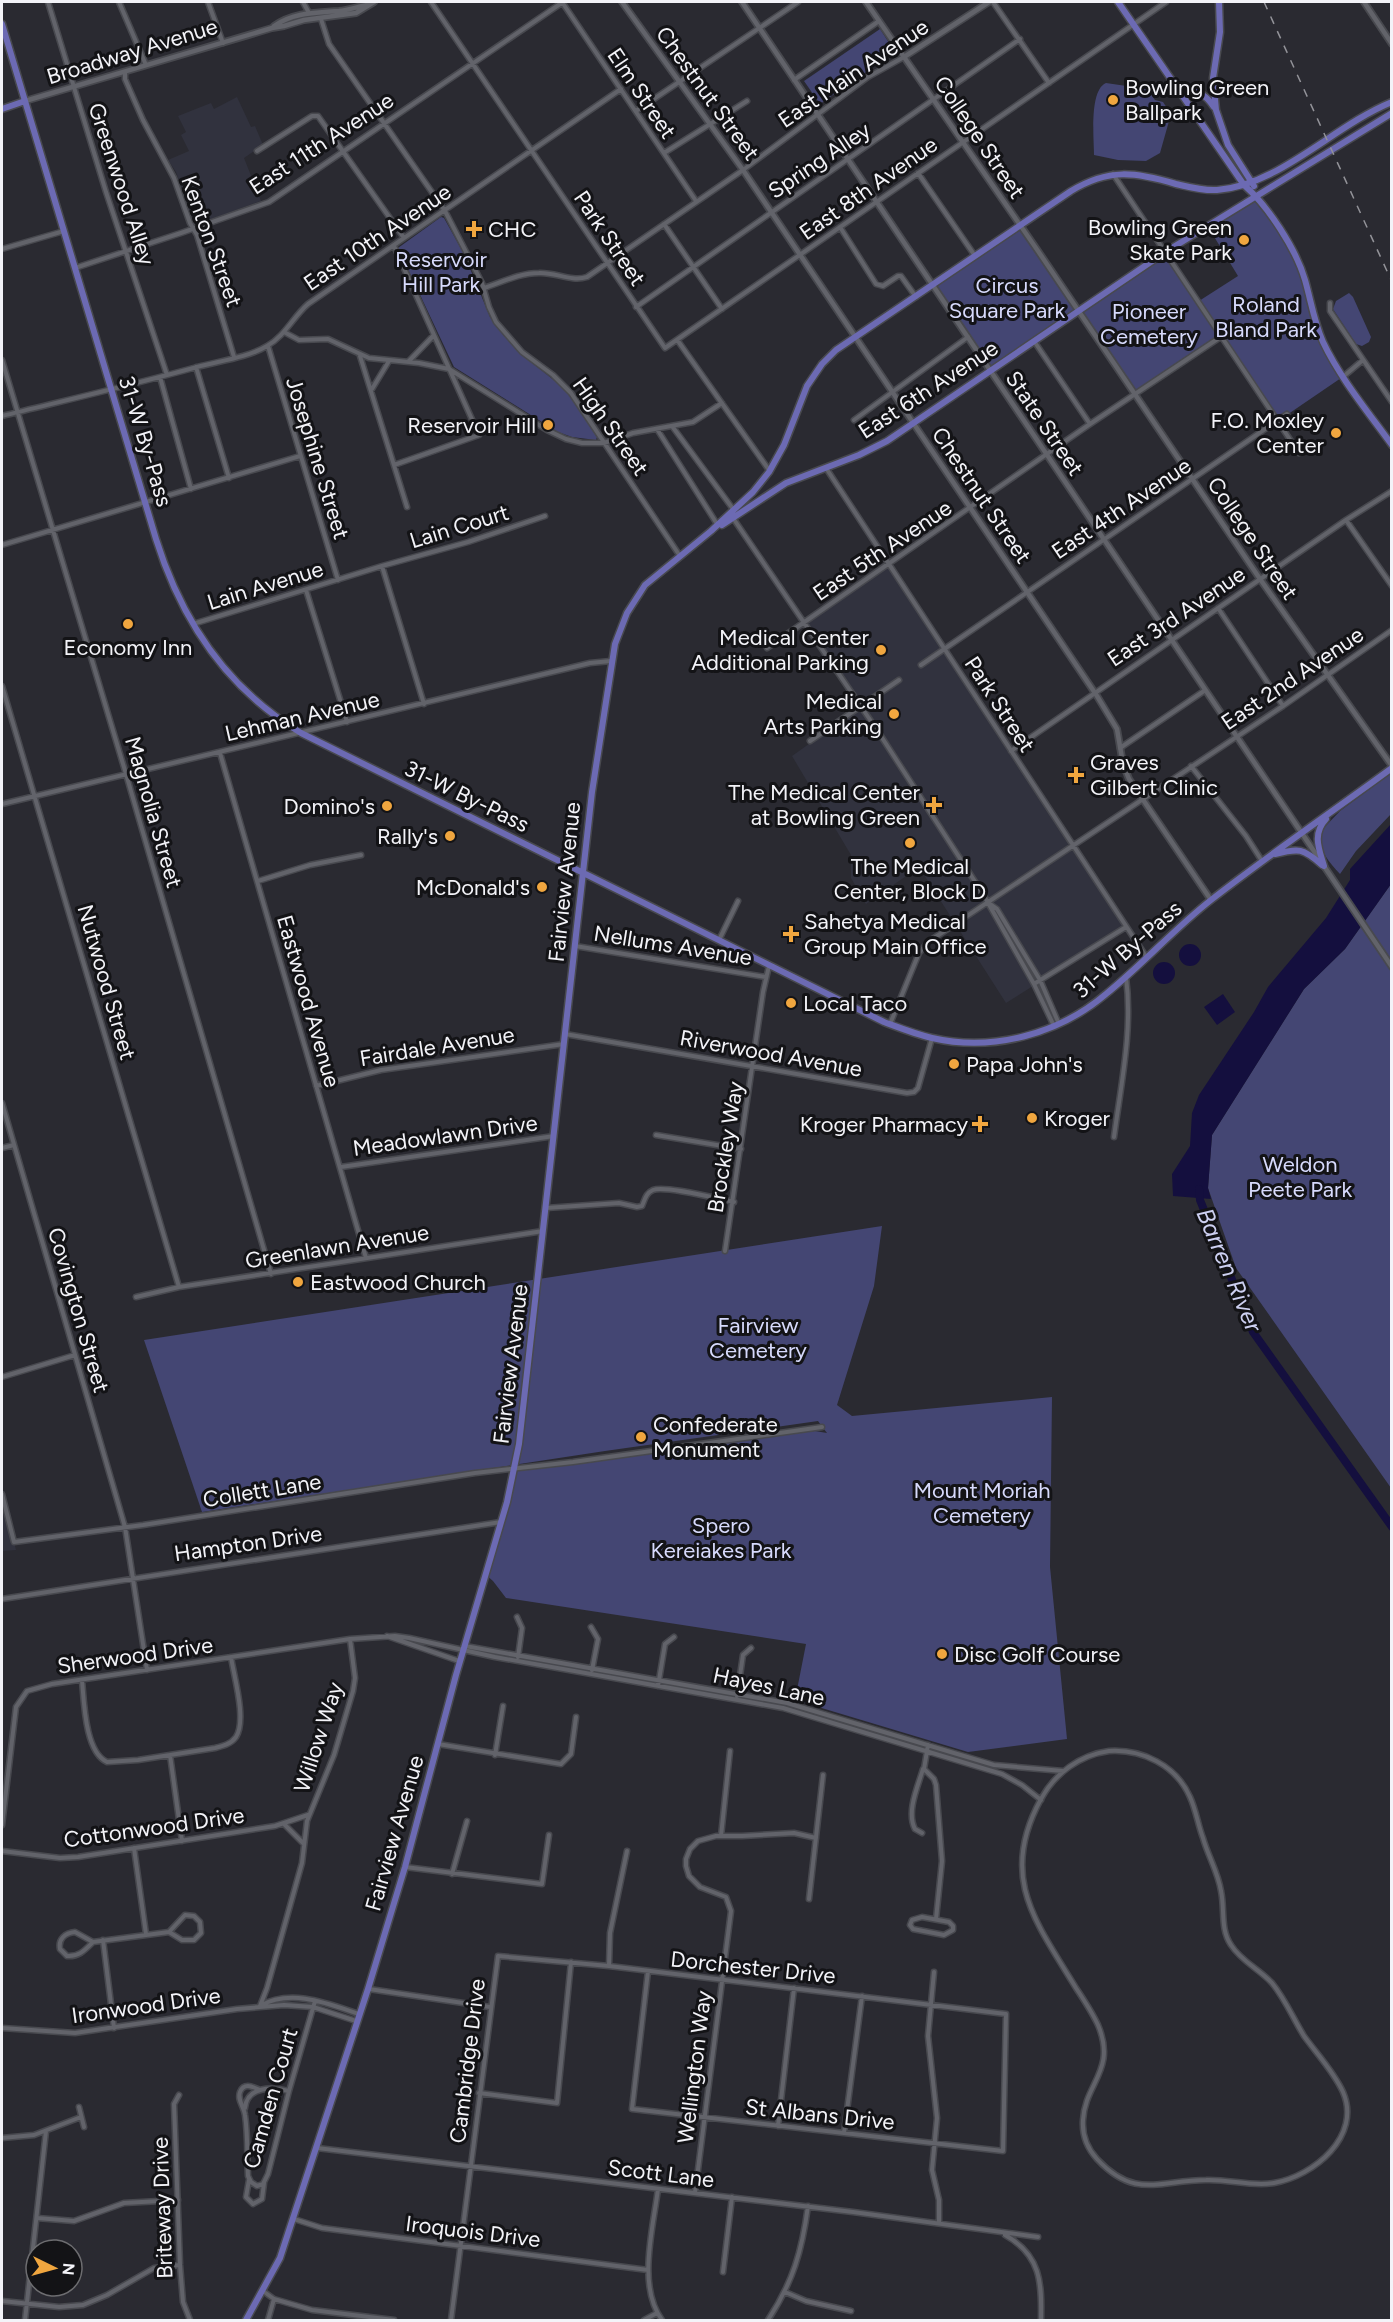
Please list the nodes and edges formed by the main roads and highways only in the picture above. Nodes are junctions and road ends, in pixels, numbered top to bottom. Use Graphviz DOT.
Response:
graph roads {
  1 [pos="1118,2"];
  2 [pos="1220,2"];
  3 [pos="2,24"];
  4 [pos="1182,95"];
  5 [pos="26,101"];
  6 [pos="1392,102"];
  7 [pos="2,109"];
  8 [pos="1215,110"];
  9 [pos="1392,112"];
  10 [pos="1253,183"];
  11 [pos="1244,185"];
  12 [pos="1256,195"];
  13 [pos="1392,445"];
  14 [pos="711,531"];
  15 [pos="1392,767"];
  16 [pos="1334,810"];
  17 [pos="1272,855"];
  18 [pos="583,873"];
  19 [pos="246,2320"];
  1 -- 4 [label="main road"];
  2 -- 8 [label="main road"];
  3 -- 5 [label="main road, 31-W By-Pass"];
  4 -- 8 [label="main road"];
  4 -- 11 [label="main road"];
  5 -- 7 [label="main road, Broadway Avenue"];
  5 -- 18 [label="main road, 31-W By-Pass"];
  6 -- 10 [label="main road"];
  8 -- 10 [label="main road"];
  9 -- 12 [label="main road, East 6th Avenue"];
  10 -- 11 [label="main road"];
  10 -- 12 [label="main road"];
  11 -- 12 [label="main road"];
  11 -- 14 [label="main road, Fairview Avenue"];
  12 -- 13 [label="main road"];
  12 -- 14 [label="main road, East 6th Avenue"];
  14 -- 18 [label="main road, Fairview Avenue"];
  15 -- 16 [label="main road, 31-W By-Pass"];
  16 -- 17 [label="main road, 31-W By-Pass"];
  16 -- 17 [label="main road"];
  17 -- 18 [label="main road, 31-W By-Pass"];
  18 -- 19 [label="main road, Fairview Avenue"];
}
